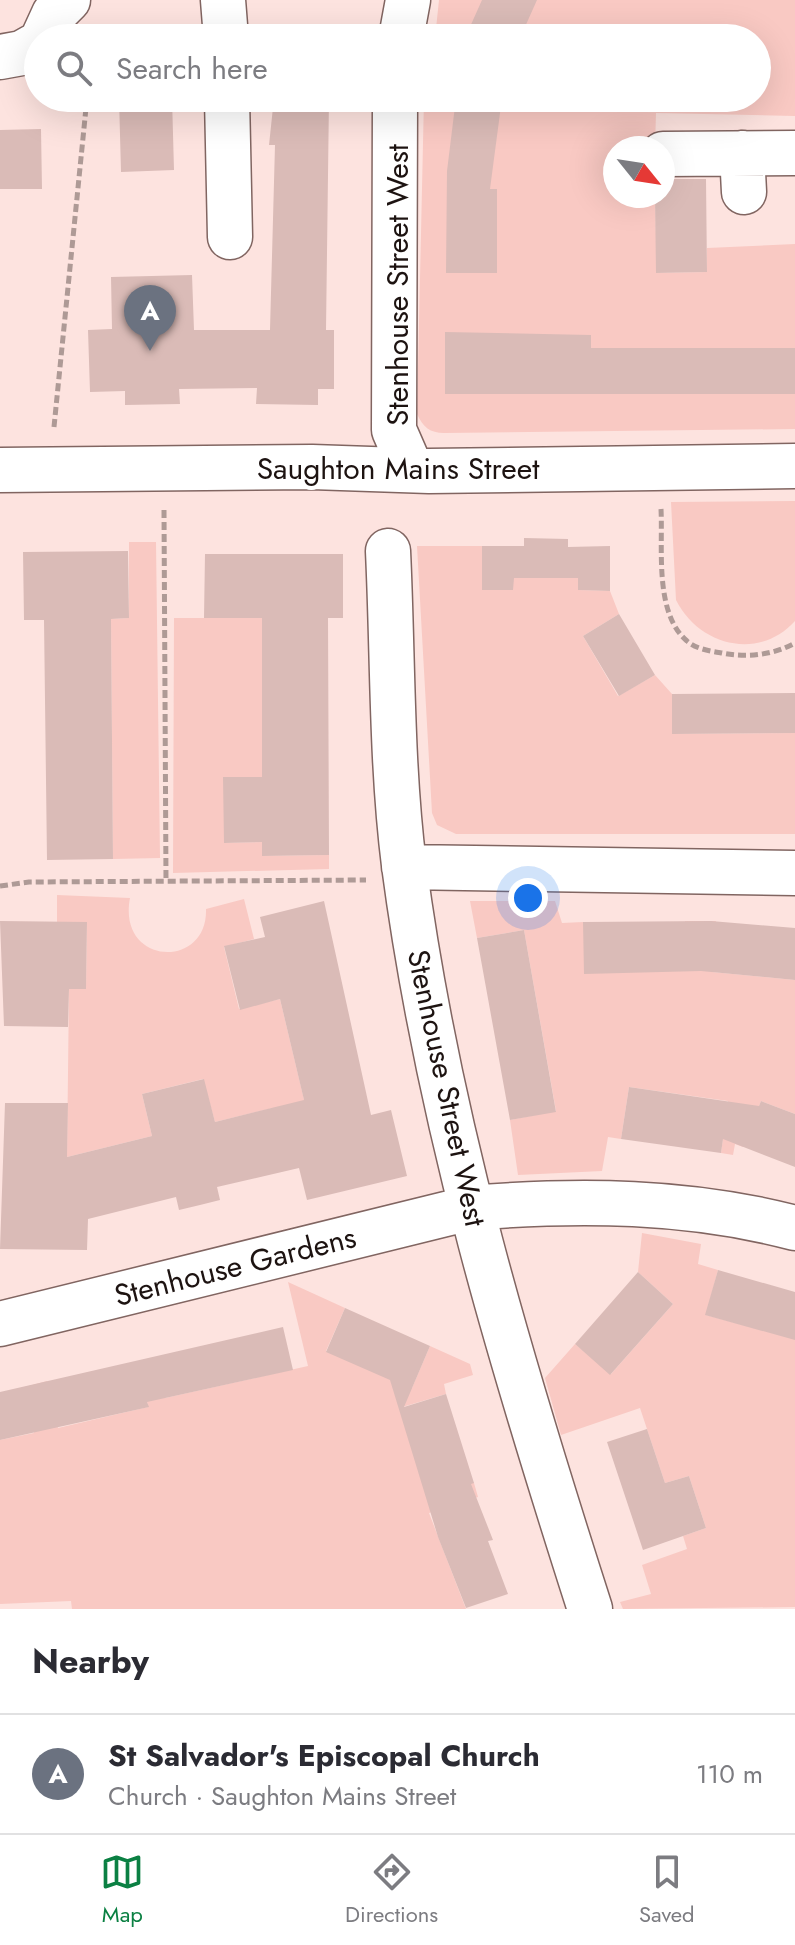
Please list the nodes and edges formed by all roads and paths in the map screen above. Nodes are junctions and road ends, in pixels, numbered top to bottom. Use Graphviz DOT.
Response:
graph roads {
  1 [pos="68,0"];
  2 [pos="223,0"];
  3 [pos="408,0"];
  4 [pos="49,24"];
  5 [pos="225,24"];
  6 [pos="404,24"];
  7 [pos="24,52"];
  8 [pos="0,57"];
  9 [pos="86,112"];
  10 [pos="227,112"];
  11 [pos="395,112"];
  12 [pos="795,153"];
  13 [pos="675,157"];
  14 [pos="230,237"];
  15 [pos="795,466"];
  16 [pos="164,468"];
  17 [pos="659,468"];
  18 [pos="50,469"];
  19 [pos="411,469"];
  20 [pos="0,470"];
  21 [pos="388,551"];
  22 [pos="795,643"];
  23 [pos="406,873"];
  24 [pos="795,873"];
  25 [pos="166,881"];
  26 [pos="0,886"];
  27 [pos="470,1208"];
  28 [pos="795,1228"];
  29 [pos="0,1324"];
  30 [pos="590,1609"];
  1 -- 4 [label="street"];
  2 -- 5 [label="street"];
  3 -- 6 [label="street"];
  7 -- 8 [label="street"];
  9 -- 18 [label="path"];
  10 -- 14 [label="street"];
  11 -- 19 [label="street, Stenhouse Street West"];
  12 -- 13 [label="street"];
  15 -- 17 [label="street, Saughton Mains Street"];
  16 -- 18 [label="street, Saughton Mains Street"];
  16 -- 19 [label="street, Saughton Mains Street"];
  16 -- 25 [label="path"];
  17 -- 19 [label="street, Saughton Mains Street"];
  17 -- 22 [label="path"];
  18 -- 20 [label="street, Saughton Mains Street"];
  21 -- 23 [label="street, Stenhouse Street West"];
  23 -- 24 [label="street"];
  23 -- 25 [label="path"];
  23 -- 27 [label="street, Stenhouse Street West"];
  25 -- 26 [label="path"];
  27 -- 28 [label="street, Stenhouse Gardens"];
  27 -- 29 [label="street, Stenhouse Gardens"];
  27 -- 30 [label="street, Stenhouse Street West"];
}
